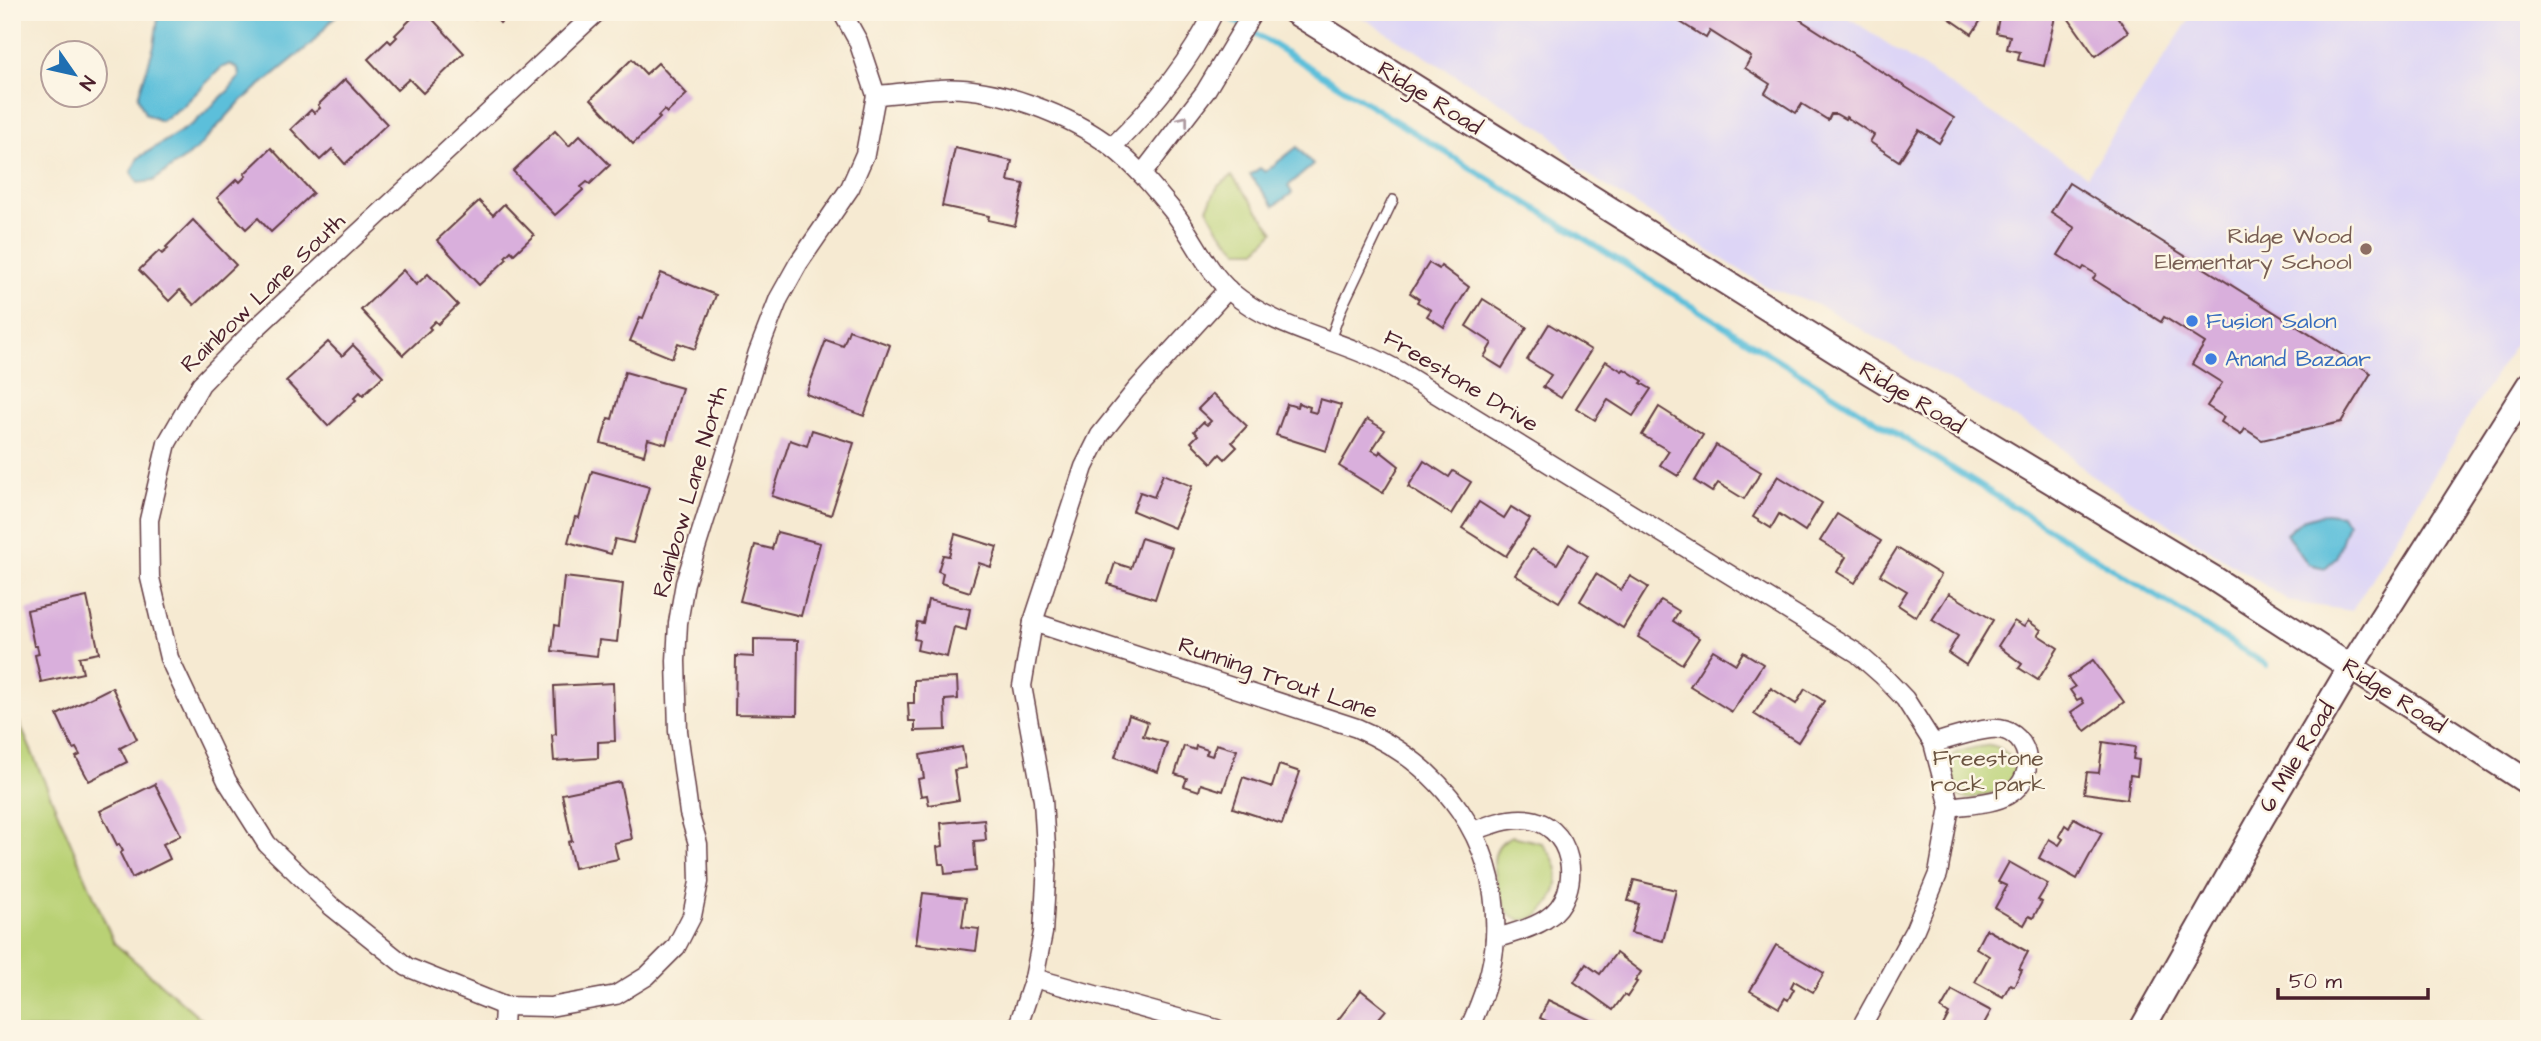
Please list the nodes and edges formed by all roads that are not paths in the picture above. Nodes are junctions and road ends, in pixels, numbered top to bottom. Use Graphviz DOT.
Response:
graph roads {
  1 [pos="597,12"];
  2 [pos="842,12"];
  3 [pos="1214,12"];
  4 [pos="1253,12"];
  5 [pos="1295,12"];
  6 [pos="876,95"];
  7 [pos="1112,147"];
  8 [pos="1142,174"];
  9 [pos="1393,200"];
  10 [pos="1228,289"];
  11 [pos="1330,340"];
  12 [pos="2529,385"];
  13 [pos="1033,622"];
  14 [pos="2350,668"];
  15 [pos="1933,743"];
  16 [pos="2529,783"];
  17 [pos="1950,807"];
  18 [pos="1474,831"];
  19 [pos="1495,939"];
  20 [pos="1034,978"];
  21 [pos="504,1006"];
  22 [pos="503,1029"];
  23 [pos="1017,1029"];
  24 [pos="1217,1029"];
  25 [pos="1469,1029"];
  26 [pos="1860,1029"];
  27 [pos="2143,1029"];
  1 -- 21 [label="street, Rainbow Lane South"];
  2 -- 6 [label="street"];
  3 -- 7 [label="street"];
  8 -- 4 [label="street, one-way"];
  5 -- 14 [label="street, Ridge Road"];
  6 -- 7 [label="street, Freestone Drive"];
  6 -- 21 [label="street, Rainbow Lane North"];
  7 -- 8 [label="street, Freestone Drive"];
  8 -- 10 [label="street, Freestone Drive"];
  9 -- 11 [label="lane"];
  10 -- 11 [label="street, Freestone Drive"];
  10 -- 13 [label="street"];
  11 -- 15 [label="street, Freestone Drive"];
  12 -- 14 [label="street, 6 Mile Road"];
  13 -- 18 [label="street, Running Trout Lane"];
  13 -- 20 [label="street"];
  14 -- 16 [label="street, Ridge Road"];
  14 -- 27 [label="street, 6 Mile Road"];
  15 -- 17 [label="street, Freestone Drive"];
  15 -- 17 [label="street"];
  17 -- 26 [label="street, Freestone Drive"];
  18 -- 19 [label="street, Running Trout Lane"];
  18 -- 19 [label="street"];
  19 -- 25 [label="street, Running Trout Lane"];
  20 -- 23 [label="street"];
  20 -- 24 [label="street"];
  21 -- 22 [label="street"];
}
